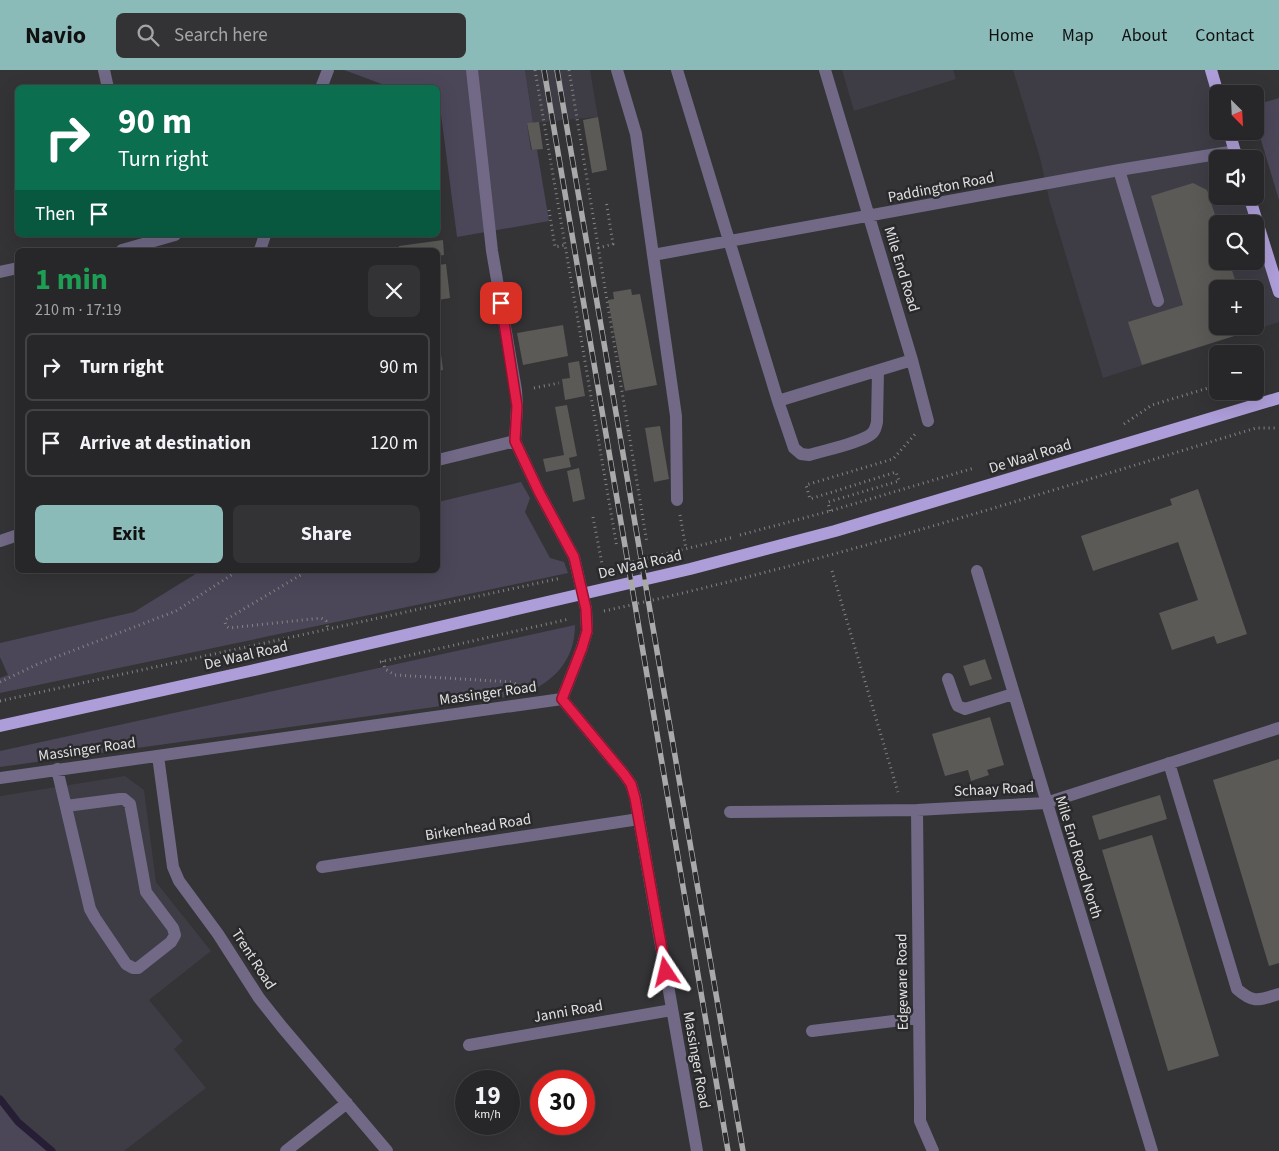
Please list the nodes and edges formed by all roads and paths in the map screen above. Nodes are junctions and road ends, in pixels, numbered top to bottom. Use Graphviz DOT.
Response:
graph roads {
  1 [pos="104,70"];
  2 [pos="328,70"];
  3 [pos="472,70"];
  4 [pos="535,70"];
  5 [pos="569,70"];
  6 [pos="617,70"];
  7 [pos="676,70"];
  8 [pos="825,70"];
  9 [pos="1211,70"];
  10 [pos="107,85"];
  11 [pos="322,85"];
  12 [pos="1215,85"];
  13 [pos="1209,158"];
  14 [pos="1119,170"];
  15 [pos="606,200"];
  16 [pos="1252,205"];
  17 [pos="549,210"];
  18 [pos="869,217"];
  19 [pos="168,237"];
  20 [pos="730,242"];
  21 [pos="565,244"];
  22 [pos="129,248"];
  23 [pos="598,248"];
  24 [pos="654,255"];
  25 [pos="15,269"];
  26 [pos="0,272"];
  27 [pos="1279,292"];
  28 [pos="1158,301"];
  29 [pos="912,360"];
  30 [pos="878,371"];
  31 [pos="559,383"];
  32 [pos="1209,388"];
  33 [pos="528,389"];
  34 [pos="1279,398"];
  35 [pos="778,401"];
  36 [pos="928,421"];
  37 [pos="1115,427"];
  38 [pos="1278,428"];
  39 [pos="515,441"];
  40 [pos="440,460"];
  41 [pos="978,467"];
  42 [pos="1064,485"];
  43 [pos="677,500"];
  44 [pos="830,511"];
  45 [pos="593,517"];
  46 [pos="15,536"];
  47 [pos="0,541"];
  48 [pos="647,542"];
  49 [pos="617,548"];
  50 [pos="686,549"];
  51 [pos="621,564"];
  52 [pos="612,567"];
  53 [pos="603,569"];
  54 [pos="594,571"];
  55 [pos="832,571"];
  56 [pos="977,571"];
  57 [pos="234,573"];
  58 [pos="304,573"];
  59 [pos="566,577"];
  60 [pos="328,629"];
  61 [pos="383,661"];
  62 [pos="948,679"];
  63 [pos="0,682"];
  64 [pos="1013,694"];
  65 [pos="562,699"];
  66 [pos="0,701"];
  67 [pos="525,704"];
  68 [pos="0,726"];
  69 [pos="1279,728"];
  70 [pos="158,756"];
  71 [pos="1170,763"];
  72 [pos="57,769"];
  73 [pos="0,778"];
  74 [pos="1046,803"];
  75 [pos="66,806"];
  76 [pos="903,810"];
  77 [pos="917,810"];
  78 [pos="730,812"];
  79 [pos="639,819"];
  80 [pos="322,867"];
  81 [pos="1279,994"];
  82 [pos="672,1010"];
  83 [pos="918,1018"];
  84 [pos="812,1031"];
  85 [pos="469,1045"];
  86 [pos="347,1103"];
  87 [pos="930,1150"];
  88 [pos="286,1151"];
  89 [pos="388,1151"];
  90 [pos="697,1151"];
  91 [pos="1152,1151"];
  1 -- 10 [label="street"];
  2 -- 11 [label="street"];
  3 -- 39 [label="street"];
  4 -- 21 [label="path"];
  5 -- 23 [label="path"];
  6 -- 24 [label="street"];
  7 -- 20 [label="street"];
  8 -- 18 [label="street, Mile End Road"];
  9 -- 12 [label="main road"];
  13 -- 14 [label="street, Paddington Road"];
  14 -- 18 [label="street, Paddington Road"];
  14 -- 28 [label="street"];
  15 -- 23 [label="path"];
  16 -- 27 [label="main road"];
  17 -- 21 [label="path"];
  18 -- 20 [label="street, Paddington Road"];
  18 -- 29 [label="street, Mile End Road"];
  19 -- 22 [label="street"];
  20 -- 24 [label="street, Paddington Road"];
  20 -- 35 [label="street"];
  21 -- 49 [label="path"];
  23 -- 48 [label="path"];
  24 -- 43 [label="street"];
  25 -- 26 [label="street"];
  29 -- 30 [label="street"];
  29 -- 36 [label="street, Mile End Road"];
  30 -- 35 [label="street"];
  30 -- 35 [label="street"];
  31 -- 33 [label="path"];
  32 -- 37 [label="path"];
  34 -- 68 [label="main road, De Waal Road"];
  36 -- 44 [label="path"];
  38 -- 42 [label="path"];
  39 -- 40 [label="street"];
  39 -- 65 [label="street"];
  41 -- 44 [label="path"];
  43 -- 50 [label="path"];
  44 -- 50 [label="path"];
  45 -- 53 [label="path"];
  46 -- 47 [label="street"];
  50 -- 51 [label="path"];
  52 -- 53 [label="path"];
  53 -- 54 [label="path"];
  55 -- 76 [label="path"];
  56 -- 64 [label="street, Mile End Road North"];
  57 -- 63 [label="path"];
  58 -- 60 [label="path"];
  59 -- 60 [label="path"];
  60 -- 66 [label="path"];
  61 -- 67 [label="path"];
  62 -- 64 [label="street"];
  64 -- 74 [label="street, Mile End Road North"];
  65 -- 67 [label="street, Massinger Road"];
  65 -- 79 [label="street, Massinger Road"];
  67 -- 70 [label="street, Massinger Road"];
  69 -- 71 [label="street, Schaay Road"];
  70 -- 72 [label="street, Massinger Road"];
  70 -- 86 [label="street, Trent Road"];
  71 -- 74 [label="street, Schaay Road"];
  71 -- 81 [label="street"];
  72 -- 73 [label="street, Massinger Road"];
  72 -- 75 [label="street"];
  74 -- 77 [label="street, Schaay Road"];
  74 -- 91 [label="street, Mile End Road North"];
  75 -- 75 [label="street"];
  76 -- 77 [label="street, Schaay Road"];
  76 -- 78 [label="street, Schaay Road"];
  77 -- 83 [label="street, Edgeware Road"];
  79 -- 80 [label="street, Birkenhead Road"];
  79 -- 82 [label="street, Massinger Road"];
  82 -- 85 [label="street, Janni Road"];
  82 -- 90 [label="street, Massinger Road"];
  83 -- 84 [label="street"];
  83 -- 87 [label="street, Edgeware Road"];
  86 -- 88 [label="street"];
  86 -- 89 [label="street, Trent Road"];
}
